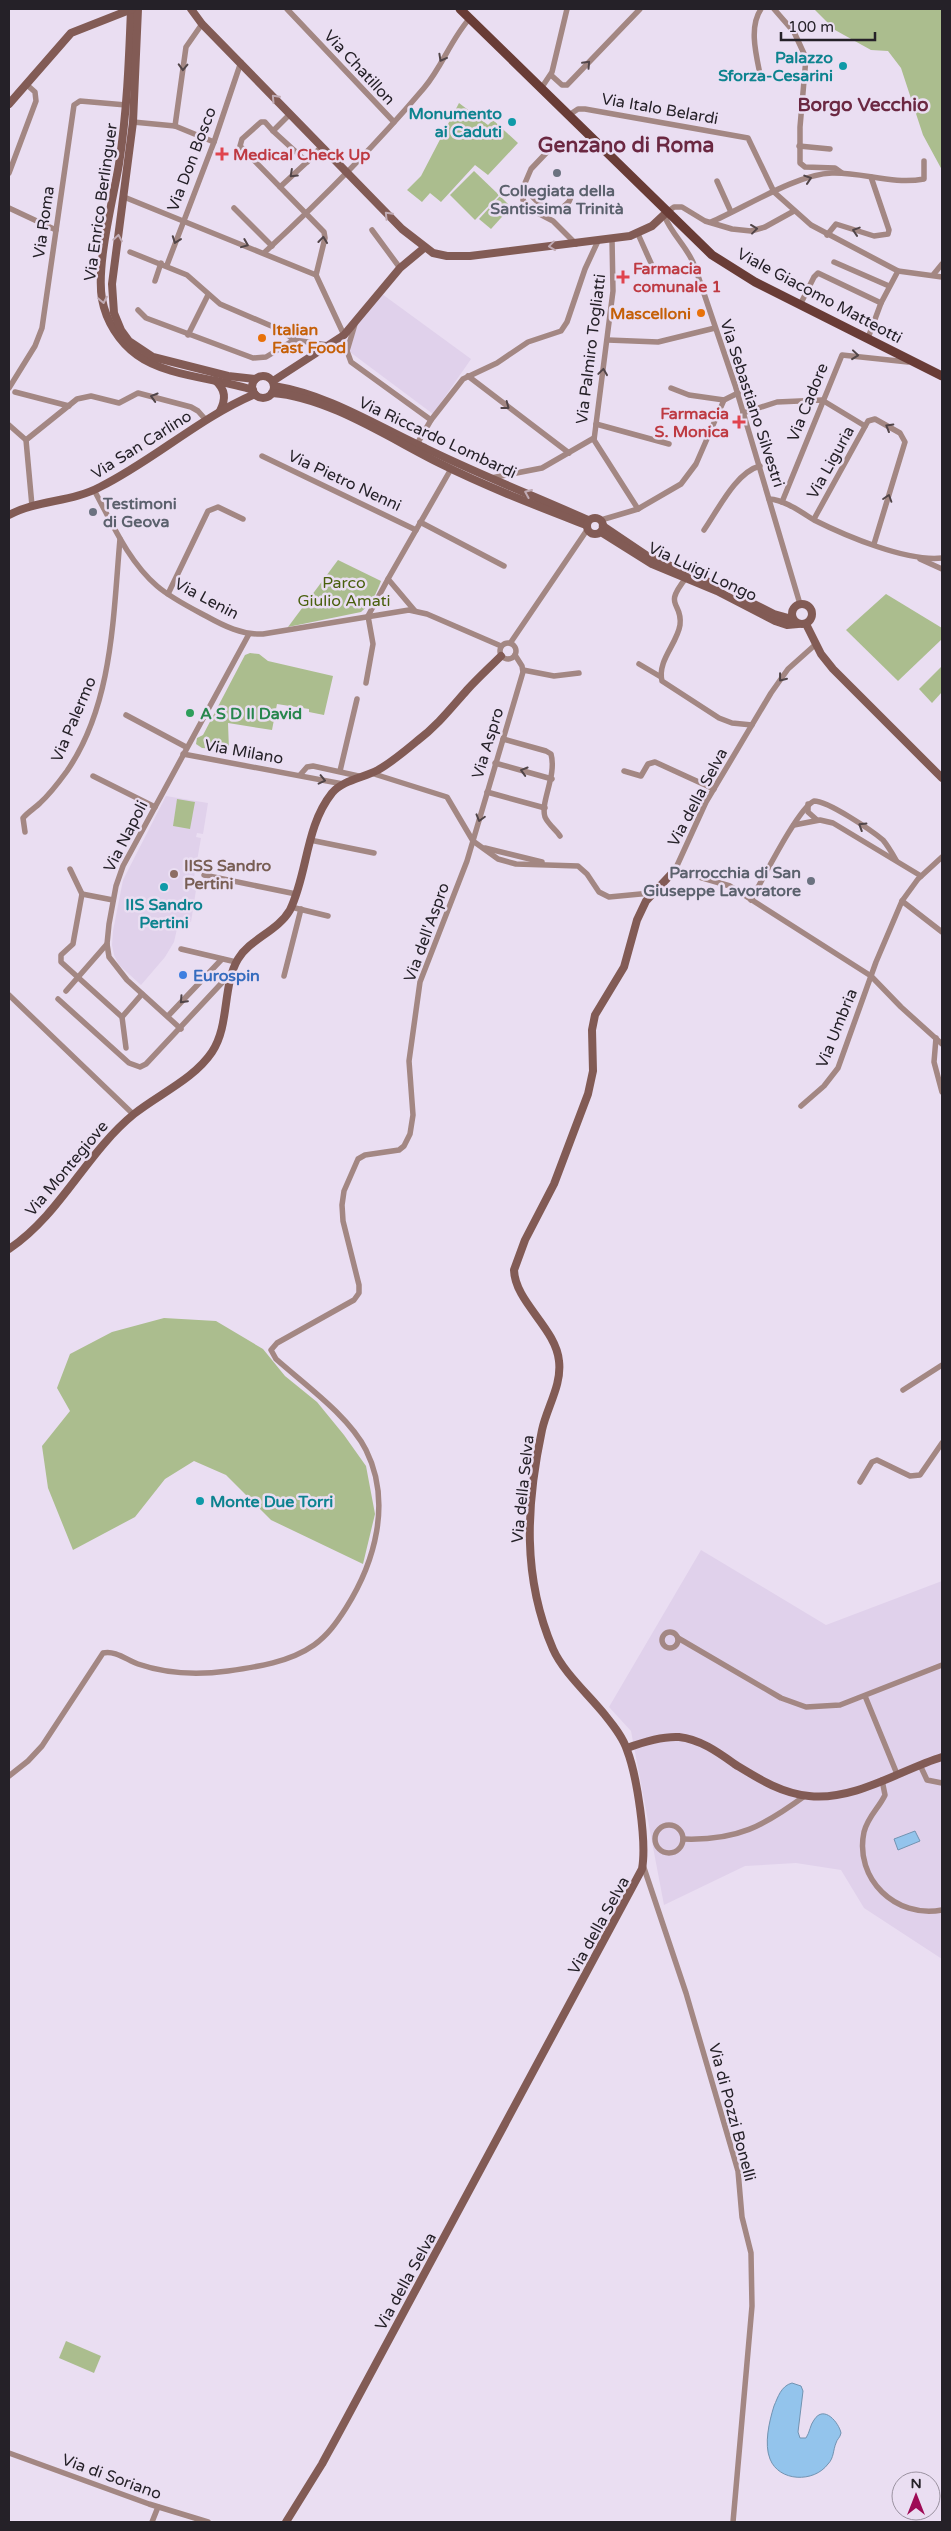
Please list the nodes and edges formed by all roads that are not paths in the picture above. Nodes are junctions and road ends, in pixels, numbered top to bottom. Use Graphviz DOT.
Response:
graph roads {
  1 [pos="131,9"];
  2 [pos="138,9"];
  3 [pos="191,9"];
  4 [pos="287,9"];
  5 [pos="460,9"];
  6 [pos="567,9"];
  7 [pos="640,9"];
  8 [pos="761,9"];
  9 [pos="774,9"];
  10 [pos="470,18"];
  11 [pos="202,24"];
  12 [pos="241,62"];
  13 [pos="551,75"];
  14 [pos="761,79"];
  15 [pos="26,84"];
  16 [pos="542,87"];
  17 [pos="9,104"];
  18 [pos="126,105"];
  19 [pos="290,114"];
  20 [pos="569,116"];
  21 [pos="134,122"];
  22 [pos="394,122"];
  23 [pos="175,126"];
  24 [pos="274,131"];
  25 [pos="214,142"];
  26 [pos="564,145"];
  27 [pos="799,146"];
  28 [pos="321,147"];
  29 [pos="830,149"];
  30 [pos="924,161"];
  31 [pos="307,162"];
  32 [pos="346,171"];
  33 [pos="841,172"];
  34 [pos="9,173"];
  35 [pos="871,177"];
  36 [pos="717,181"];
  37 [pos="280,187"];
  38 [pos="524,188"];
  39 [pos="774,192"];
  40 [pos="571,194"];
  41 [pos="124,197"];
  42 [pos="234,208"];
  43 [pos="9,209"];
  44 [pos="794,211"];
  45 [pos="306,212"];
  46 [pos="732,212"];
  47 [pos="666,214"];
  48 [pos="183,220"];
  49 [pos="710,222"];
  50 [pos="56,230"];
  51 [pos="372,230"];
  52 [pos="638,234"];
  53 [pos="827,235"];
  54 [pos="612,238"];
  55 [pos="598,240"];
  56 [pos="576,244"];
  57 [pos="272,246"];
  58 [pos="424,248"];
  59 [pos="130,252"];
  60 [pos="265,252"];
  61 [pos="834,262"];
  62 [pos="164,264"];
  63 [pos="942,264"];
  64 [pos="400,268"];
  65 [pos="655,272"];
  66 [pos="898,272"];
  67 [pos="316,275"];
  68 [pos="933,275"];
  69 [pos="942,277"];
  70 [pos="155,281"];
  71 [pos="890,286"];
  72 [pos="208,295"];
  73 [pos="881,303"];
  74 [pos="800,305"];
  75 [pos="138,310"];
  76 [pos="355,324"];
  77 [pos="715,328"];
  78 [pos="188,335"];
  79 [pos="344,335"];
  80 [pos="868,338"];
  81 [pos="294,340"];
  82 [pos="608,340"];
  83 [pos="330,346"];
  84 [pos="916,363"];
  85 [pos="468,376"];
  86 [pos="942,376"];
  87 [pos="255,379"];
  88 [pos="216,380"];
  89 [pos="273,387"];
  90 [pos="9,388"];
  91 [pos="671,388"];
  92 [pos="15,392"];
  93 [pos="254,392"];
  94 [pos="738,393"];
  95 [pos="724,400"];
  96 [pos="822,400"];
  97 [pos="69,406"];
  98 [pos="220,412"];
  99 [pos="744,412"];
  100 [pos="206,420"];
  101 [pos="431,420"];
  102 [pos="596,424"];
  103 [pos="9,425"];
  104 [pos="865,426"];
  105 [pos="594,438"];
  106 [pos="26,440"];
  107 [pos="417,444"];
  108 [pos="669,444"];
  109 [pos="569,453"];
  110 [pos="262,456"];
  111 [pos="760,466"];
  112 [pos="451,469"];
  113 [pos="491,478"];
  114 [pos="94,490"];
  115 [pos="769,499"];
  116 [pos="782,502"];
  117 [pos="32,506"];
  118 [pos="638,509"];
  119 [pos="9,515"];
  120 [pos="243,519"];
  121 [pos="814,519"];
  122 [pos="420,522"];
  123 [pos="587,525"];
  124 [pos="602,526"];
  125 [pos="416,530"];
  126 [pos="704,530"];
  127 [pos="120,539"];
  128 [pos="874,544"];
  129 [pos="906,554"];
  130 [pos="942,558"];
  131 [pos="504,566"];
  132 [pos="942,569"];
  133 [pos="686,578"];
  134 [pos="388,579"];
  135 [pos="168,594"];
  136 [pos="800,604"];
  137 [pos="415,611"];
  138 [pos="368,616"];
  139 [pos="799,622"];
  140 [pos="249,634"];
  141 [pos="511,642"];
  142 [pos="816,644"];
  143 [pos="501,646"];
  144 [pos="515,655"];
  145 [pos="501,656"];
  146 [pos="639,664"];
  147 [pos="523,670"];
  148 [pos="579,673"];
  149 [pos="661,677"];
  150 [pos="366,683"];
  151 [pos="357,699"];
  152 [pos="126,715"];
  153 [pos="752,725"];
  154 [pos="503,739"];
  155 [pos="186,747"];
  156 [pos="183,754"];
  157 [pos="495,764"];
  158 [pos="340,771"];
  159 [pos="624,771"];
  160 [pos="371,773"];
  161 [pos="300,775"];
  162 [pos="93,776"];
  163 [pos="362,777"];
  164 [pos="942,778"];
  165 [pos="552,779"];
  166 [pos="343,784"];
  167 [pos="714,789"];
  168 [pos="487,792"];
  169 [pos="808,804"];
  170 [pos="155,807"];
  171 [pos="545,808"];
  172 [pos="817,820"];
  173 [pos="794,826"];
  174 [pos="25,832"];
  175 [pos="560,836"];
  176 [pos="310,840"];
  177 [pos="473,841"];
  178 [pos="374,853"];
  179 [pos="942,857"];
  180 [pos="896,860"];
  181 [pos="70,869"];
  182 [pos="674,870"];
  183 [pos="204,875"];
  184 [pos="921,876"];
  185 [pos="82,894"];
  186 [pos="296,894"];
  187 [pos="651,894"];
  188 [pos="114,900"];
  189 [pos="751,900"];
  190 [pos="902,901"];
  191 [pos="291,907"];
  192 [pos="301,910"];
  193 [pos="328,916"];
  194 [pos="942,932"];
  195 [pos="107,944"];
  196 [pos="181,949"];
  197 [pos="222,959"];
  198 [pos="236,962"];
  199 [pos="233,972"];
  200 [pos="284,976"];
  201 [pos="871,976"];
  202 [pos="78,977"];
  203 [pos="66,991"];
  204 [pos="142,994"];
  205 [pos="9,995"];
  206 [pos="58,999"];
  207 [pos="168,1016"];
  208 [pos="122,1017"];
  209 [pos="181,1029"];
  210 [pos="936,1038"];
  211 [pos="942,1044"];
  212 [pos="126,1048"];
  213 [pos="942,1092"];
  214 [pos="801,1106"];
  215 [pos="134,1114"];
  216 [pos="9,1249"];
  217 [pos="942,1365"];
  218 [pos="903,1390"];
  219 [pos="942,1443"];
  220 [pos="860,1482"];
  221 [pos="678,1638"];
  222 [pos="942,1665"];
  223 [pos="865,1696"];
  224 [pos="627,1748"];
  225 [pos="942,1757"];
  226 [pos="920,1765"];
  227 [pos="897,1774"];
  228 [pos="9,1776"];
  229 [pos="882,1780"];
  230 [pos="942,1783"];
  231 [pos="806,1795"];
  232 [pos="683,1838"];
  233 [pos="643,1865"];
  234 [pos="942,1910"];
  235 [pos="9,2453"];
  236 [pos="158,2507"];
  237 [pos="152,2522"];
  238 [pos="208,2522"];
  239 [pos="286,2522"];
  240 [pos="733,2522"];
  1 -- 15 [label="street"];
  1 -- 18 [label="street, Via Enrico Berlinguer"];
  2 -- 21 [label="street, Via Enrico Berlinguer"];
  3 -- 11 [label="street"];
  4 -- 22 [label="street, Via Chatillon"];
  5 -- 10 [label="main road, Viale Giacomo Matteotti"];
  6 -- 13 [label="street"];
  13 -- 7 [label="street, one-way"];
  8 -- 14 [label="street"];
  9 -- 27 [label="street"];
  10 -- 16 [label="main road, Viale Giacomo Matteotti"];
  10 -- 22 [label="street, one-way"];
  11 -- 12 [label="street"];
  11 -- 23 [label="street, one-way"];
  19 -- 12 [label="street, one-way"];
  12 -- 25 [label="street, Via Don Bosco"];
  13 -- 16 [label="street"];
  15 -- 17 [label="street"];
  15 -- 34 [label="street"];
  16 -- 20 [label="main road, Viale Giacomo Matteotti"];
  18 -- 50 [label="street, Via Roma"];
  18 -- 88 [label="street, Via Enrico Berlinguer, one-way"];
  19 -- 24 [label="street"];
  19 -- 28 [label="street"];
  20 -- 39 [label="street, Via Italo Belardi"];
  20 -- 47 [label="main road, Viale Giacomo Matteotti"];
  21 -- 23 [label="street"];
  21 -- 41 [label="street, Via Enrico Berlinguer"];
  22 -- 32 [label="street"];
  23 -- 25 [label="street"];
  24 -- 31 [label="street"];
  24 -- 37 [label="street"];
  25 -- 48 [label="street, Via Don Bosco"];
  26 -- 38 [label="street"];
  27 -- 29 [label="street"];
  27 -- 33 [label="street"];
  28 -- 31 [label="street"];
  28 -- 32 [label="street"];
  30 -- 35 [label="street"];
  31 -- 37 [label="street, one-way"];
  32 -- 45 [label="street"];
  58 -- 32 [label="street, one-way"];
  33 -- 35 [label="street"];
  39 -- 33 [label="street, one-way"];
  35 -- 53 [label="street, one-way"];
  36 -- 46 [label="street"];
  37 -- 45 [label="street"];
  38 -- 40 [label="street"];
  38 -- 56 [label="street"];
  39 -- 44 [label="street"];
  39 -- 46 [label="street"];
  41 -- 48 [label="street"];
  87 -- 41 [label="street, Via Enrico Berlinguer, one-way"];
  42 -- 57 [label="street"];
  43 -- 50 [label="street"];
  49 -- 44 [label="street, one-way"];
  44 -- 53 [label="street"];
  45 -- 57 [label="street"];
  67 -- 45 [label="street, one-way"];
  46 -- 49 [label="street"];
  47 -- 49 [label="street"];
  47 -- 52 [label="street"];
  47 -- 74 [label="main road, Viale Giacomo Matteotti"];
  47 -- 77 [label="street, Via Sebastiano Silvestri"];
  48 -- 60 [label="street, one-way"];
  48 -- 62 [label="street, Via Don Bosco, one-way"];
  50 -- 90 [label="street, Via Roma"];
  51 -- 64 [label="street"];
  52 -- 54 [label="street"];
  52 -- 65 [label="street"];
  53 -- 66 [label="street"];
  54 -- 55 [label="street"];
  54 -- 82 [label="street, Via Palmiro Togliatti"];
  55 -- 56 [label="street"];
  55 -- 85 [label="street"];
  56 -- 58 [label="street, one-way"];
  57 -- 60 [label="street"];
  58 -- 64 [label="street"];
  59 -- 62 [label="street"];
  60 -- 67 [label="street"];
  61 -- 71 [label="street"];
  62 -- 70 [label="street, Via Don Bosco"];
  62 -- 72 [label="street"];
  63 -- 68 [label="street"];
  64 -- 76 [label="street"];
  66 -- 68 [label="street"];
  66 -- 71 [label="street"];
  67 -- 79 [label="street"];
  68 -- 69 [label="street"];
  71 -- 73 [label="street"];
  72 -- 78 [label="street"];
  72 -- 81 [label="street"];
  73 -- 74 [label="street"];
  73 -- 80 [label="street"];
  74 -- 80 [label="main road, Viale Giacomo Matteotti"];
  75 -- 78 [label="street"];
  76 -- 79 [label="street"];
  76 -- 101 [label="street, Via Riccardo Lombardi"];
  77 -- 82 [label="street"];
  77 -- 94 [label="street, Via Sebastiano Silvestri"];
  78 -- 81 [label="street"];
  79 -- 83 [label="street"];
  80 -- 84 [label="main road, Viale Giacomo Matteotti"];
  81 -- 83 [label="street"];
  102 -- 82 [label="street, Via Palmiro Togliatti, one-way"];
  83 -- 89 [label="street"];
  84 -- 86 [label="main road, Viale Giacomo Matteotti"];
  96 -- 84 [label="street, Via Cadore, one-way"];
  85 -- 101 [label="street"];
  85 -- 109 [label="street, one-way"];
  87 -- 89 [label="street, Via Enrico Berlinguer"];
  87 -- 93 [label="street"];
  88 -- 93 [label="street, Via Enrico Berlinguer"];
  88 -- 98 [label="street"];
  89 -- 93 [label="street"];
  89 -- 107 [label="street, Via Riccardo Lombardi"];
  89 -- 112 [label="street, Via Riccardo Lombardi"];
  91 -- 95 [label="street"];
  92 -- 97 [label="street"];
  93 -- 98 [label="street, Via San Carlino"];
  94 -- 95 [label="street"];
  94 -- 99 [label="street, Via Sebastiano Silvestri"];
  95 -- 118 [label="street"];
  96 -- 99 [label="street"];
  96 -- 104 [label="street"];
  96 -- 116 [label="street, Via Cadore"];
  100 -- 97 [label="street, one-way"];
  97 -- 106 [label="street"];
  98 -- 100 [label="street, Via San Carlino"];
  99 -- 111 [label="street, Via Sebastiano Silvestri"];
  100 -- 114 [label="street, Via San Carlino"];
  101 -- 107 [label="street"];
  102 -- 105 [label="street, Via Palmiro Togliatti"];
  102 -- 108 [label="street"];
  103 -- 106 [label="street"];
  104 -- 121 [label="street, Via Liguria"];
  128 -- 104 [label="street, Via Liguria, one-way"];
  105 -- 109 [label="street"];
  105 -- 118 [label="street, Via Palmiro Togliatti"];
  106 -- 117 [label="street"];
  107 -- 113 [label="street, Via Riccardo Lombardi"];
  109 -- 113 [label="street"];
  110 -- 125 [label="street, Via Pietro Nenni"];
  111 -- 115 [label="street, Via Sebastiano Silvestri"];
  111 -- 126 [label="street"];
  112 -- 122 [label="street"];
  112 -- 123 [label="street, Via Riccardo Lombardi"];
  123 -- 113 [label="street, Via Riccardo Lombardi, one-way"];
  114 -- 117 [label="street, Via San Carlino"];
  114 -- 127 [label="street, Via Lenin"];
  115 -- 116 [label="street"];
  115 -- 136 [label="street, Via Sebastiano Silvestri"];
  116 -- 121 [label="street"];
  117 -- 119 [label="street, Via San Carlino"];
  118 -- 124 [label="street"];
  120 -- 135 [label="street"];
  121 -- 128 [label="street"];
  122 -- 125 [label="street"];
  122 -- 131 [label="street"];
  123 -- 124 [label="street"];
  123 -- 124 [label="street"];
  123 -- 141 [label="street"];
  124 -- 133 [label="street, Via Luigi Longo"];
  124 -- 139 [label="street, Via Luigi Longo"];
  125 -- 134 [label="street"];
  127 -- 135 [label="street, Via Lenin"];
  127 -- 174 [label="street, Via Palermo"];
  128 -- 129 [label="street"];
  129 -- 130 [label="street"];
  129 -- 132 [label="street"];
  133 -- 139 [label="street, Via Luigi Longo"];
  133 -- 149 [label="street"];
  134 -- 137 [label="street"];
  134 -- 138 [label="street"];
  135 -- 140 [label="street, Via Lenin"];
  136 -- 139 [label="street"];
  136 -- 139 [label="street"];
  137 -- 138 [label="street, Via Lenin"];
  137 -- 143 [label="street, Via Lenin"];
  138 -- 140 [label="street, Via Lenin"];
  138 -- 150 [label="street"];
  139 -- 142 [label="street"];
  140 -- 155 [label="street, Via Napoli"];
  141 -- 143 [label="street"];
  141 -- 144 [label="street"];
  142 -- 153 [label="street, Via della Selva, one-way"];
  142 -- 164 [label="street"];
  143 -- 145 [label="street"];
  144 -- 145 [label="street"];
  144 -- 147 [label="street"];
  145 -- 160 [label="street, Via Montegiove"];
  146 -- 149 [label="street"];
  147 -- 148 [label="street"];
  147 -- 154 [label="street, Via Aspro"];
  149 -- 153 [label="street"];
  151 -- 158 [label="street"];
  152 -- 155 [label="street"];
  153 -- 167 [label="street, Via della Selva"];
  154 -- 157 [label="street, Via Aspro"];
  154 -- 165 [label="street"];
  155 -- 156 [label="street, Via Napoli"];
  156 -- 161 [label="street, Via Milano"];
  156 -- 170 [label="street, Via Napoli"];
  165 -- 157 [label="street, one-way"];
  157 -- 168 [label="street, Via Aspro"];
  158 -- 161 [label="street, Via Milano"];
  158 -- 163 [label="street, Via Milano"];
  159 -- 167 [label="street"];
  160 -- 163 [label="street, Via Montegiove"];
  160 -- 177 [label="street"];
  161 -- 166 [label="street, Via Milano, one-way"];
  162 -- 170 [label="street"];
  163 -- 166 [label="street, Via Montegiove"];
  165 -- 171 [label="street"];
  166 -- 176 [label="street, Via Montegiove"];
  167 -- 182 [label="street, Via della Selva"];
  168 -- 171 [label="street"];
  168 -- 177 [label="street, Via Aspro, one-way"];
  169 -- 172 [label="street"];
  169 -- 173 [label="street"];
  180 -- 169 [label="street, one-way"];
  170 -- 188 [label="street, Via Napoli"];
  171 -- 175 [label="street"];
  172 -- 173 [label="street"];
  172 -- 180 [label="street"];
  173 -- 189 [label="street"];
  176 -- 178 [label="street"];
  176 -- 186 [label="street, Via Montegiove"];
  177 -- 187 [label="street"];
  177 -- 228 [label="street, Via dell'Aspro"];
  179 -- 184 [label="street, Via Umbria"];
  180 -- 184 [label="street"];
  181 -- 185 [label="street"];
  182 -- 187 [label="street, Via della Selva"];
  182 -- 189 [label="street"];
  183 -- 186 [label="street"];
  184 -- 190 [label="street, Via Umbria"];
  185 -- 188 [label="street"];
  185 -- 202 [label="street"];
  186 -- 191 [label="street, Via Montegiove"];
  187 -- 224 [label="street, Via della Selva"];
  188 -- 195 [label="street, Via Napoli"];
  189 -- 201 [label="street"];
  190 -- 194 [label="street"];
  190 -- 201 [label="street, Via Umbria"];
  191 -- 192 [label="street"];
  191 -- 198 [label="street, Via Montegiove"];
  192 -- 193 [label="street"];
  192 -- 200 [label="street"];
  195 -- 202 [label="street"];
  195 -- 204 [label="street, Via Napoli"];
  196 -- 197 [label="street"];
  197 -- 198 [label="street"];
  197 -- 207 [label="street, one-way"];
  198 -- 199 [label="street, Via Montegiove"];
  199 -- 209 [label="street"];
  199 -- 215 [label="street, Via Montegiove"];
  201 -- 210 [label="street"];
  201 -- 214 [label="street, Via Umbria"];
  202 -- 203 [label="street"];
  202 -- 208 [label="street"];
  204 -- 207 [label="street, Via Napoli"];
  204 -- 208 [label="street"];
  205 -- 215 [label="street"];
  206 -- 209 [label="street"];
  207 -- 209 [label="street, Via Napoli"];
  208 -- 212 [label="street"];
  210 -- 211 [label="street"];
  210 -- 213 [label="street"];
  215 -- 216 [label="street, Via Montegiove"];
  217 -- 218 [label="street"];
  219 -- 220 [label="street"];
  221 -- 223 [label="street"];
  222 -- 223 [label="street"];
  223 -- 227 [label="street"];
  224 -- 231 [label="street"];
  224 -- 233 [label="street, Via della Selva"];
  225 -- 226 [label="street"];
  226 -- 227 [label="street"];
  226 -- 230 [label="street"];
  227 -- 229 [label="street"];
  229 -- 231 [label="street"];
  229 -- 234 [label="street"];
  231 -- 232 [label="street"];
  232 -- 232 [label="street"];
  233 -- 239 [label="street, Via della Selva"];
  233 -- 240 [label="street, Via di Pozzi Bonelli"];
  235 -- 236 [label="street, Via di Soriano"];
  236 -- 237 [label="street"];
  236 -- 238 [label="street, Via di Soriano"];
}
